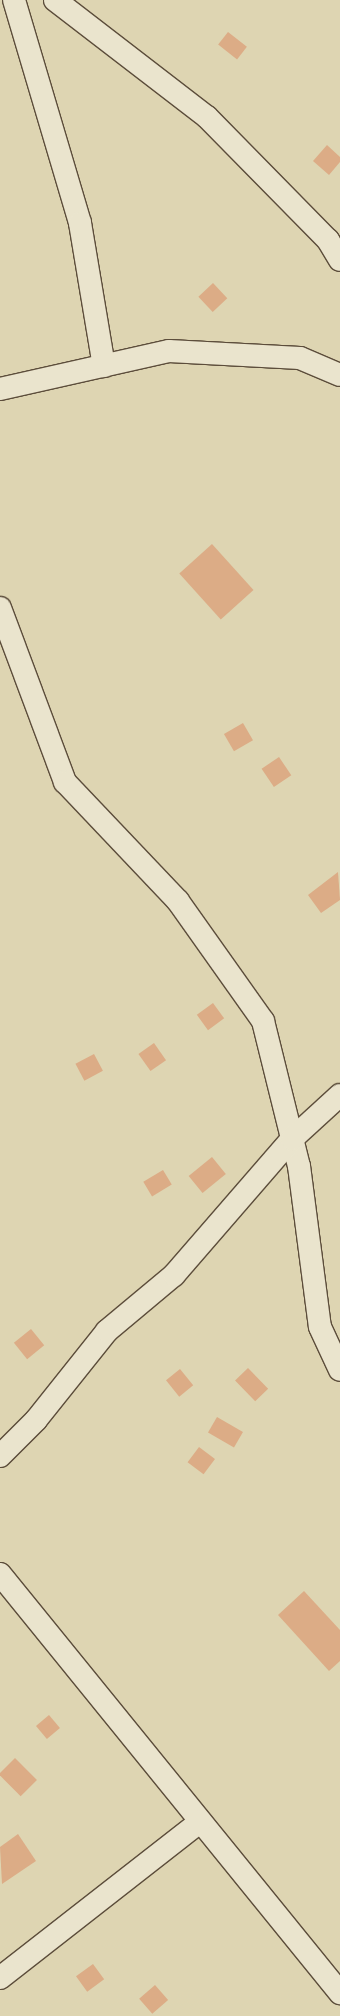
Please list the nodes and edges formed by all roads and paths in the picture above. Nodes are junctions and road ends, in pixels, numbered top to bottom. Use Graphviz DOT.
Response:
graph roads {
  1 [pos="14,0"];
  2 [pos="55,0"];
  3 [pos="340,260"];
  4 [pos="104,366"];
  5 [pos="340,375"];
  6 [pos="0,389"];
  7 [pos="0,608"];
  8 [pos="340,1095"];
  9 [pos="292,1139"];
  10 [pos="340,1370"];
  11 [pos="0,1456"];
  12 [pos="0,1574"];
  13 [pos="200,1822"];
  14 [pos="0,1978"];
  15 [pos="340,1993"];
  1 -- 4 [label="street"];
  2 -- 3 [label="street"];
  4 -- 5 [label="street"];
  4 -- 6 [label="street"];
  7 -- 9 [label="street"];
  8 -- 9 [label="street"];
  9 -- 10 [label="street"];
  9 -- 11 [label="street"];
  12 -- 13 [label="street"];
  13 -- 14 [label="street"];
  13 -- 15 [label="street"];
}
